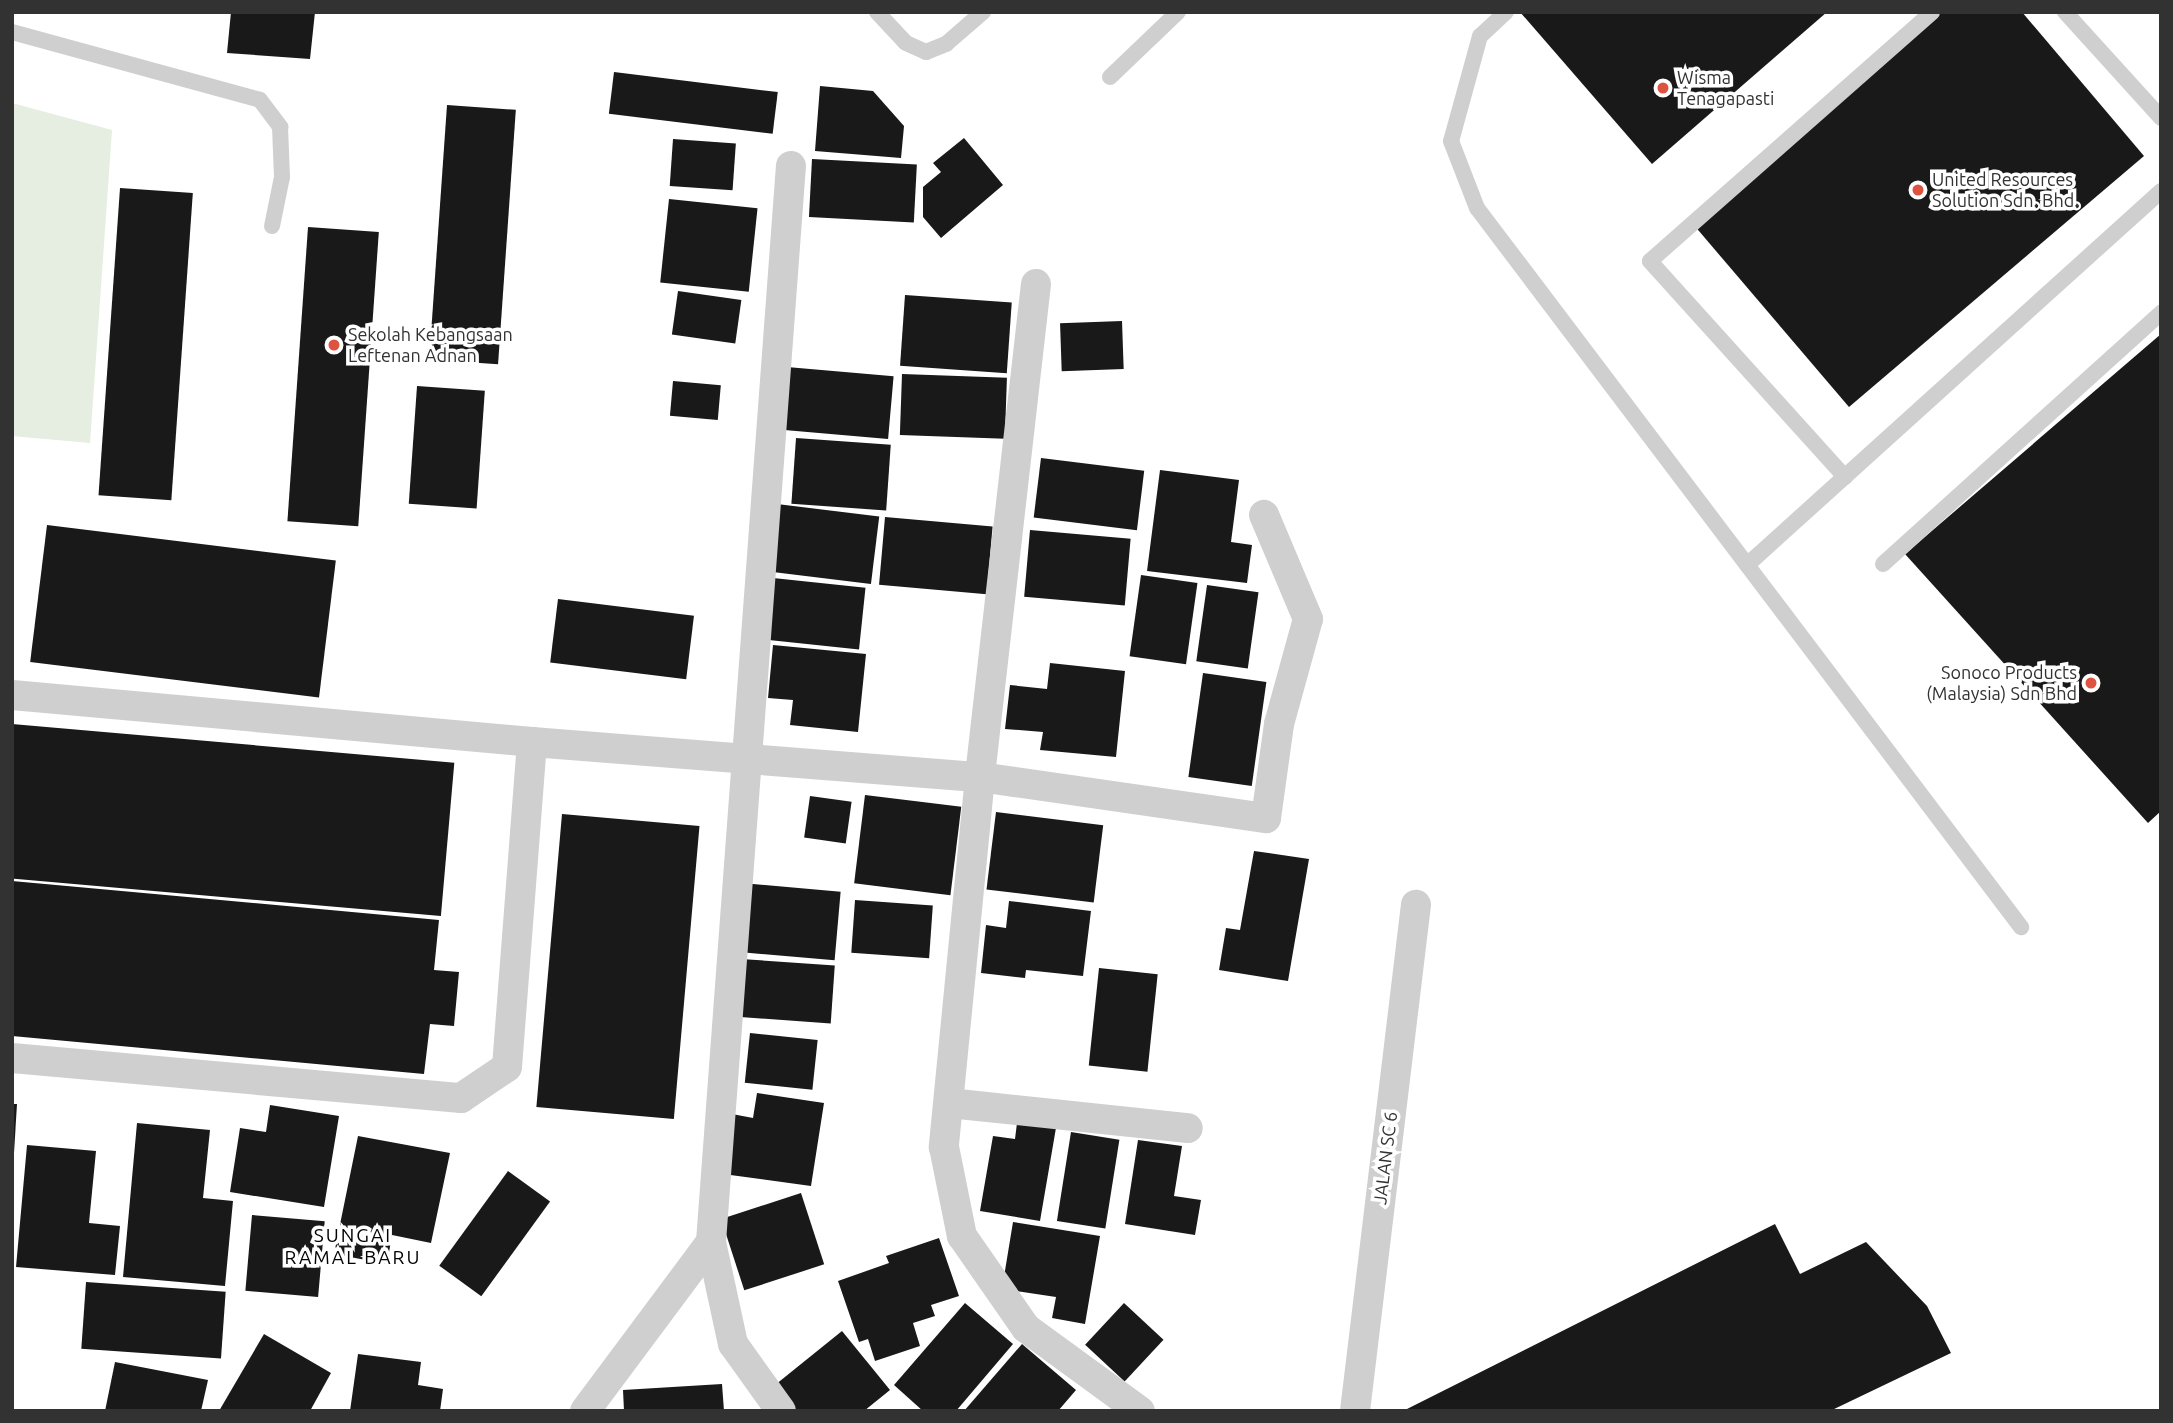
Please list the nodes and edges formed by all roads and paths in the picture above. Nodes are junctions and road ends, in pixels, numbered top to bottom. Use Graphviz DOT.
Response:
graph roads {
  1 [pos="877,12"];
  2 [pos="983,12"];
  3 [pos="1178,12"];
  4 [pos="1506,12"];
  5 [pos="1932,12"];
  6 [pos="2065,12"];
  7 [pos="12,32"];
  8 [pos="1110,77"];
  9 [pos="2161,118"];
  10 [pos="791,166"];
  11 [pos="2161,191"];
  12 [pos="272,226"];
  13 [pos="1036,284"];
  14 [pos="2161,313"];
  15 [pos="1844,477"];
  16 [pos="1264,515"];
  17 [pos="1883,564"];
  18 [pos="1747,565"];
  19 [pos="12,695"];
  20 [pos="532,742"];
  21 [pos="744,757"];
  22 [pos="980,777"];
  23 [pos="1416,905"];
  24 [pos="2021,927"];
  25 [pos="12,1058"];
  26 [pos="949,1103"];
  27 [pos="1188,1128"];
  28 [pos="711,1242"];
  29 [pos="585,1411"];
  30 [pos="780,1411"];
  31 [pos="1140,1411"];
  32 [pos="1355,1411"];
  1 -- 2 [label="lane"];
  3 -- 8 [label="lane"];
  4 -- 18 [label="lane"];
  5 -- 15 [label="lane"];
  6 -- 9 [label="lane"];
  7 -- 12 [label="lane"];
  10 -- 21 [label="street"];
  11 -- 15 [label="lane"];
  13 -- 22 [label="street"];
  14 -- 17 [label="lane"];
  15 -- 18 [label="lane"];
  16 -- 22 [label="street"];
  18 -- 24 [label="lane"];
  19 -- 20 [label="street"];
  20 -- 21 [label="street"];
  20 -- 25 [label="street"];
  21 -- 22 [label="street"];
  21 -- 28 [label="street"];
  22 -- 26 [label="street"];
  23 -- 32 [label="street, JALAN SC 6"];
  26 -- 27 [label="street"];
  26 -- 31 [label="street"];
  28 -- 29 [label="street"];
  28 -- 30 [label="street"];
}
